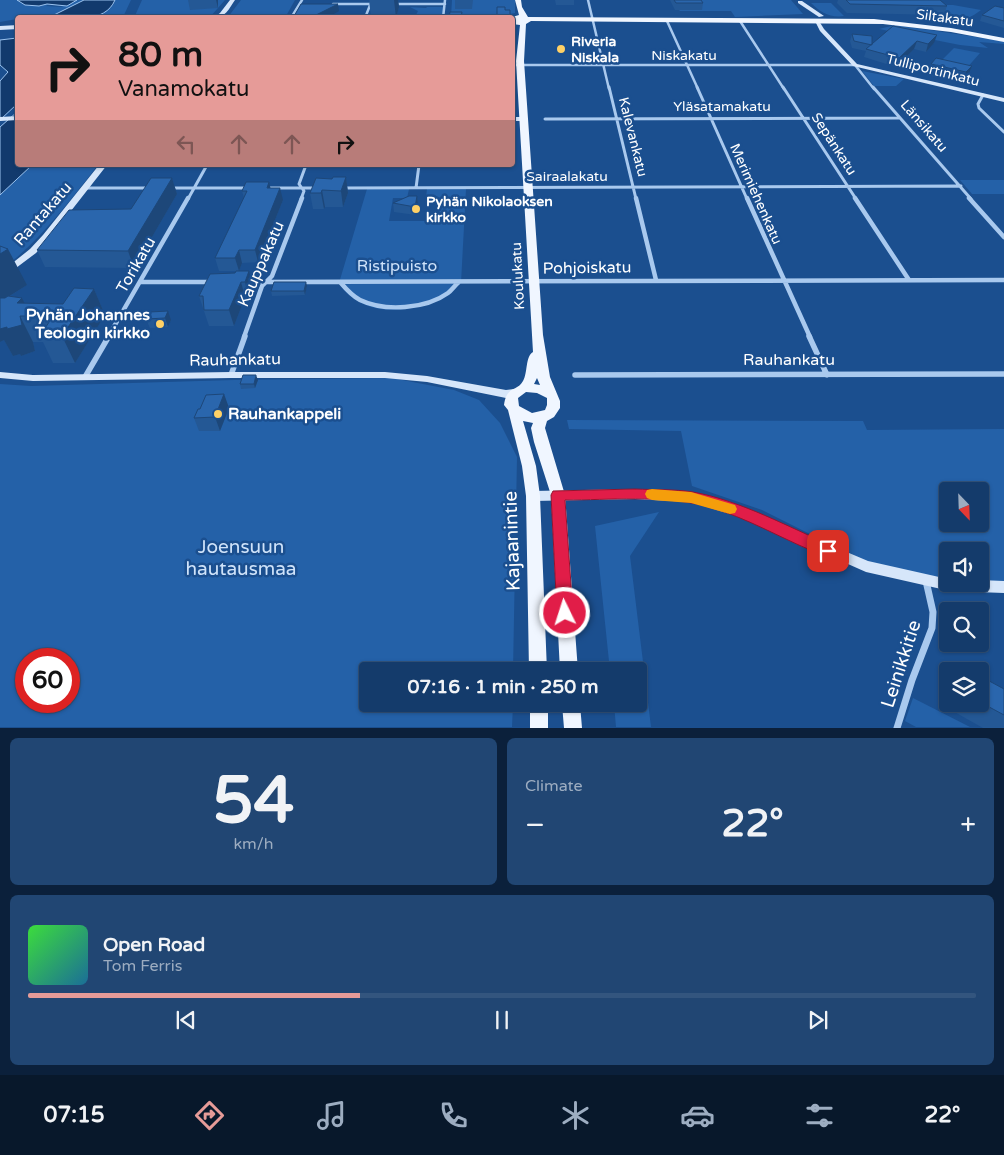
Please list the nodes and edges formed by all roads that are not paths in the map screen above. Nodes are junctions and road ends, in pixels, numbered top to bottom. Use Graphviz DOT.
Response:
graph roads {
  1 [pos="233,0"];
  2 [pos="302,0"];
  3 [pos="372,0"];
  4 [pos="518,0"];
  5 [pos="588,0"];
  6 [pos="800,1"];
  7 [pos="445,2"];
  8 [pos="391,3"];
  9 [pos="328,4"];
  10 [pos="370,4"];
  11 [pos="382,4"];
  12 [pos="518,8"];
  13 [pos="223,15"];
  14 [pos="293,15"];
  15 [pos="366,15"];
  16 [pos="443,15"];
  17 [pos="515,15"];
  18 [pos="820,19"];
  19 [pos="515,20"];
  20 [pos="525,20"];
  21 [pos="592,21"];
  22 [pos="667,21"];
  23 [pos="740,21"];
  24 [pos="515,24"];
  25 [pos="15,27"];
  26 [pos="0,28"];
  27 [pos="521,36"];
  28 [pos="1004,40"];
  29 [pos="516,65"];
  30 [pos="604,65"];
  31 [pos="686,65"];
  32 [pos="769,65"];
  33 [pos="855,65"];
  34 [pos="983,95"];
  35 [pos="1004,100"];
  36 [pos="0,118"];
  37 [pos="15,118"];
  38 [pos="804,118"];
  39 [pos="899,118"];
  40 [pos="515,119"];
  41 [pos="524,119"];
  42 [pos="545,119"];
  43 [pos="616,119"];
  44 [pos="710,119"];
  45 [pos="1004,132"];
  46 [pos="101,167"];
  47 [pos="206,167"];
  48 [pos="305,167"];
  49 [pos="420,167"];
  50 [pos="961,186"];
  51 [pos="634,187"];
  52 [pos="741,187"];
  53 [pos="848,187"];
  54 [pos="84,188"];
  55 [pos="195,188"];
  56 [pos="302,188"];
  57 [pos="328,188"];
  58 [pos="337,188"];
  59 [pos="416,188"];
  60 [pos="528,188"];
  61 [pos="1004,237"];
  62 [pos="0,277"];
  63 [pos="656,280"];
  64 [pos="784,280"];
  65 [pos="909,280"];
  66 [pos="1004,280"];
  67 [pos="459,281"];
  68 [pos="140,282"];
  69 [pos="219,282"];
  70 [pos="238,282"];
  71 [pos="267,282"];
  72 [pos="340,282"];
  73 [pos="533,282"];
  74 [pos="537,335"];
  75 [pos="827,374"];
  76 [pos="1004,374"];
  77 [pos="0,375"];
  78 [pos="231,375"];
  79 [pos="575,375"];
  80 [pos="85,377"];
  81 [pos="552,395"];
  82 [pos="516,399"];
  83 [pos="541,417"];
  84 [pos="558,495"];
  85 [pos="533,496"];
  86 [pos="926,581"];
  87 [pos="1004,587"];
  88 [pos="538,662"];
  89 [pos="568,662"];
  90 [pos="539,712"];
  91 [pos="572,712"];
  92 [pos="539,728"];
  93 [pos="573,728"];
  94 [pos="897,728"];
  1 -- 13 [label="street"];
  2 -- 14 [label="street"];
  3 -- 10 [label="street"];
  4 -- 12 [label="main road"];
  5 -- 21 [label="street, Kalevankatu"];
  6 -- 18 [label="street, Länsikatu"];
  7 -- 8 [label="street"];
  7 -- 16 [label="street"];
  9 -- 10 [label="street"];
  10 -- 11 [label="street"];
  10 -- 15 [label="street"];
  12 -- 17 [label="main road"];
  12 -- 20 [label="main road"];
  18 -- 23 [label="main road, Siltakatu"];
  18 -- 28 [label="main road, Siltakatu"];
  18 -- 33 [label="street, Länsikatu"];
  19 -- 20 [label="main road, Siltakatu"];
  20 -- 21 [label="main road, Siltakatu"];
  20 -- 27 [label="main road, Koulukatu"];
  21 -- 22 [label="main road, Siltakatu"];
  21 -- 30 [label="street, Kalevankatu"];
  22 -- 23 [label="main road, Siltakatu"];
  22 -- 31 [label="street, Merimiehenkatu"];
  23 -- 32 [label="street, Sepänkatu"];
  24 -- 27 [label="main road, Koulukatu"];
  25 -- 26 [label="street"];
  27 -- 29 [label="main road, Koulukatu"];
  29 -- 30 [label="street, Niskakatu"];
  29 -- 41 [label="main road, Koulukatu"];
  30 -- 31 [label="street, Niskakatu"];
  30 -- 43 [label="street, Kalevankatu"];
  31 -- 32 [label="street, Niskakatu"];
  31 -- 44 [label="street, Merimiehenkatu"];
  32 -- 33 [label="street, Niskakatu"];
  32 -- 38 [label="street, Sepänkatu"];
  33 -- 34 [label="street, Tulliportinkatu"];
  33 -- 39 [label="street, Länsikatu"];
  34 -- 35 [label="street, Tulliportinkatu"];
  34 -- 45 [label="street"];
  36 -- 37 [label="street"];
  38 -- 39 [label="street, Yläsatamakatu"];
  38 -- 44 [label="street, Yläsatamakatu"];
  38 -- 53 [label="street, Sepänkatu"];
  39 -- 50 [label="street, Länsikatu"];
  40 -- 41 [label="street"];
  41 -- 60 [label="main road, Koulukatu"];
  42 -- 43 [label="street, Yläsatamakatu"];
  43 -- 44 [label="street, Yläsatamakatu"];
  43 -- 51 [label="street, Kalevankatu"];
  44 -- 52 [label="street, Merimiehenkatu"];
  46 -- 54 [label="street, Rantakatu"];
  47 -- 55 [label="street, Torikatu"];
  48 -- 56 [label="street, Kauppakatu"];
  49 -- 59 [label="street"];
  50 -- 53 [label="street, Sairaalakatu"];
  50 -- 61 [label="street, Länsikatu"];
  51 -- 52 [label="street, Sairaalakatu"];
  51 -- 60 [label="street, Sairaalakatu"];
  51 -- 63 [label="street, Kalevankatu"];
  52 -- 53 [label="street, Sairaalakatu"];
  52 -- 64 [label="street, Merimiehenkatu"];
  53 -- 65 [label="street, Sepänkatu"];
  54 -- 55 [label="street"];
  54 -- 62 [label="street, Rantakatu"];
  55 -- 56 [label="street"];
  55 -- 68 [label="street, Torikatu"];
  56 -- 57 [label="street"];
  56 -- 71 [label="street, Kauppakatu"];
  58 -- 59 [label="street, Sairaalakatu"];
  59 -- 60 [label="street, Sairaalakatu"];
  60 -- 73 [label="main road, Koulukatu"];
  63 -- 64 [label="street, Pohjoiskatu"];
  63 -- 73 [label="street, Pohjoiskatu"];
  64 -- 65 [label="street, Pohjoiskatu"];
  64 -- 75 [label="street, Merimiehenkatu"];
  65 -- 66 [label="street, Pohjoiskatu"];
  67 -- 72 [label="street, Pohjoiskatu"];
  67 -- 72 [label="street"];
  67 -- 73 [label="street, Pohjoiskatu"];
  68 -- 69 [label="street"];
  68 -- 80 [label="street, Torikatu"];
  70 -- 71 [label="street, Pohjoiskatu"];
  71 -- 72 [label="street, Pohjoiskatu"];
  71 -- 78 [label="street, Kauppakatu"];
  73 -- 74 [label="main road, Koulukatu"];
  74 -- 81 [label="main road, Koulukatu"];
  74 -- 82 [label="main road, Koulukatu"];
  75 -- 76 [label="street, Rauhankatu"];
  75 -- 79 [label="street, Rauhankatu"];
  77 -- 80 [label="street, Rauhankatu"];
  78 -- 80 [label="street, Rauhankatu"];
  78 -- 82 [label="street, Rauhankatu"];
  81 -- 82 [label="main road"];
  81 -- 83 [label="main road"];
  82 -- 83 [label="main road"];
  82 -- 85 [label="main road, Kajaanintie"];
  83 -- 84 [label="main road"];
  84 -- 85 [label="street"];
  84 -- 86 [label="street"];
  84 -- 89 [label="main road"];
  85 -- 88 [label="main road, Kajaanintie"];
  86 -- 87 [label="street"];
  86 -- 94 [label="street, Leinikkitie"];
  90 -- 92 [label="main road"];
  91 -- 93 [label="main road"];
}
